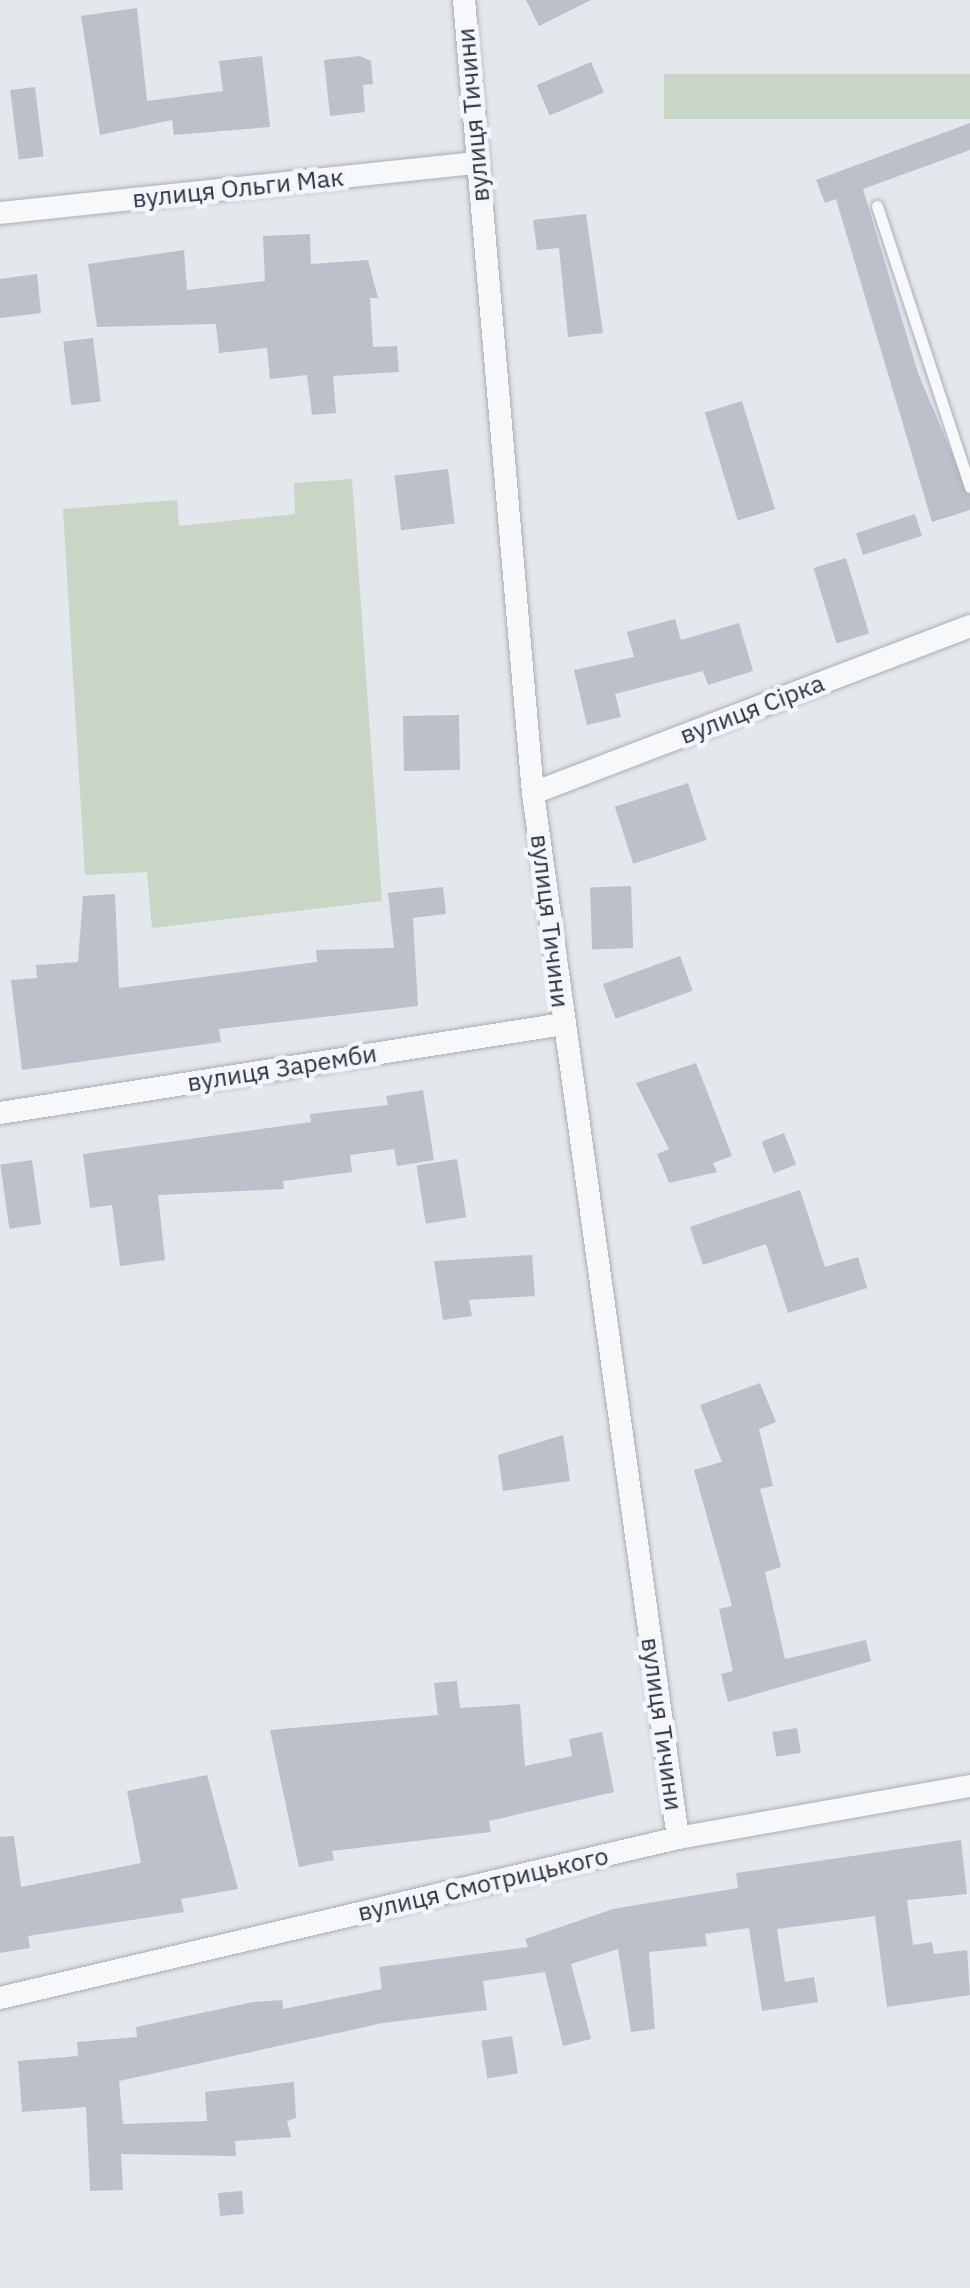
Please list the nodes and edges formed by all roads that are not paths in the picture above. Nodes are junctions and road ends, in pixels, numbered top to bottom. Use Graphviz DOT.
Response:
graph roads {
  1 [pos="464,0"];
  2 [pos="477,163"];
  3 [pos="878,206"];
  4 [pos="0,213"];
  5 [pos="970,487"];
  6 [pos="970,626"];
  7 [pos="533,793"];
  8 [pos="564,1024"];
  9 [pos="0,1113"];
  10 [pos="970,1786"];
  11 [pos="678,1838"];
  12 [pos="0,1998"];
  1 -- 2 [label="street, вулиця Тичини"];
  2 -- 4 [label="street, вулиця Ольги Мак"];
  2 -- 7 [label="street, вулиця Тичини"];
  3 -- 5 [label="lane"];
  6 -- 7 [label="street, вулиця Сірка"];
  7 -- 8 [label="street, вулиця Тичини"];
  8 -- 9 [label="street, вулиця Заремби"];
  8 -- 11 [label="street, вулиця Тичини"];
  10 -- 11 [label="street, вулиця Смотрицького"];
  11 -- 12 [label="street, вулиця Смотрицького"];
}
